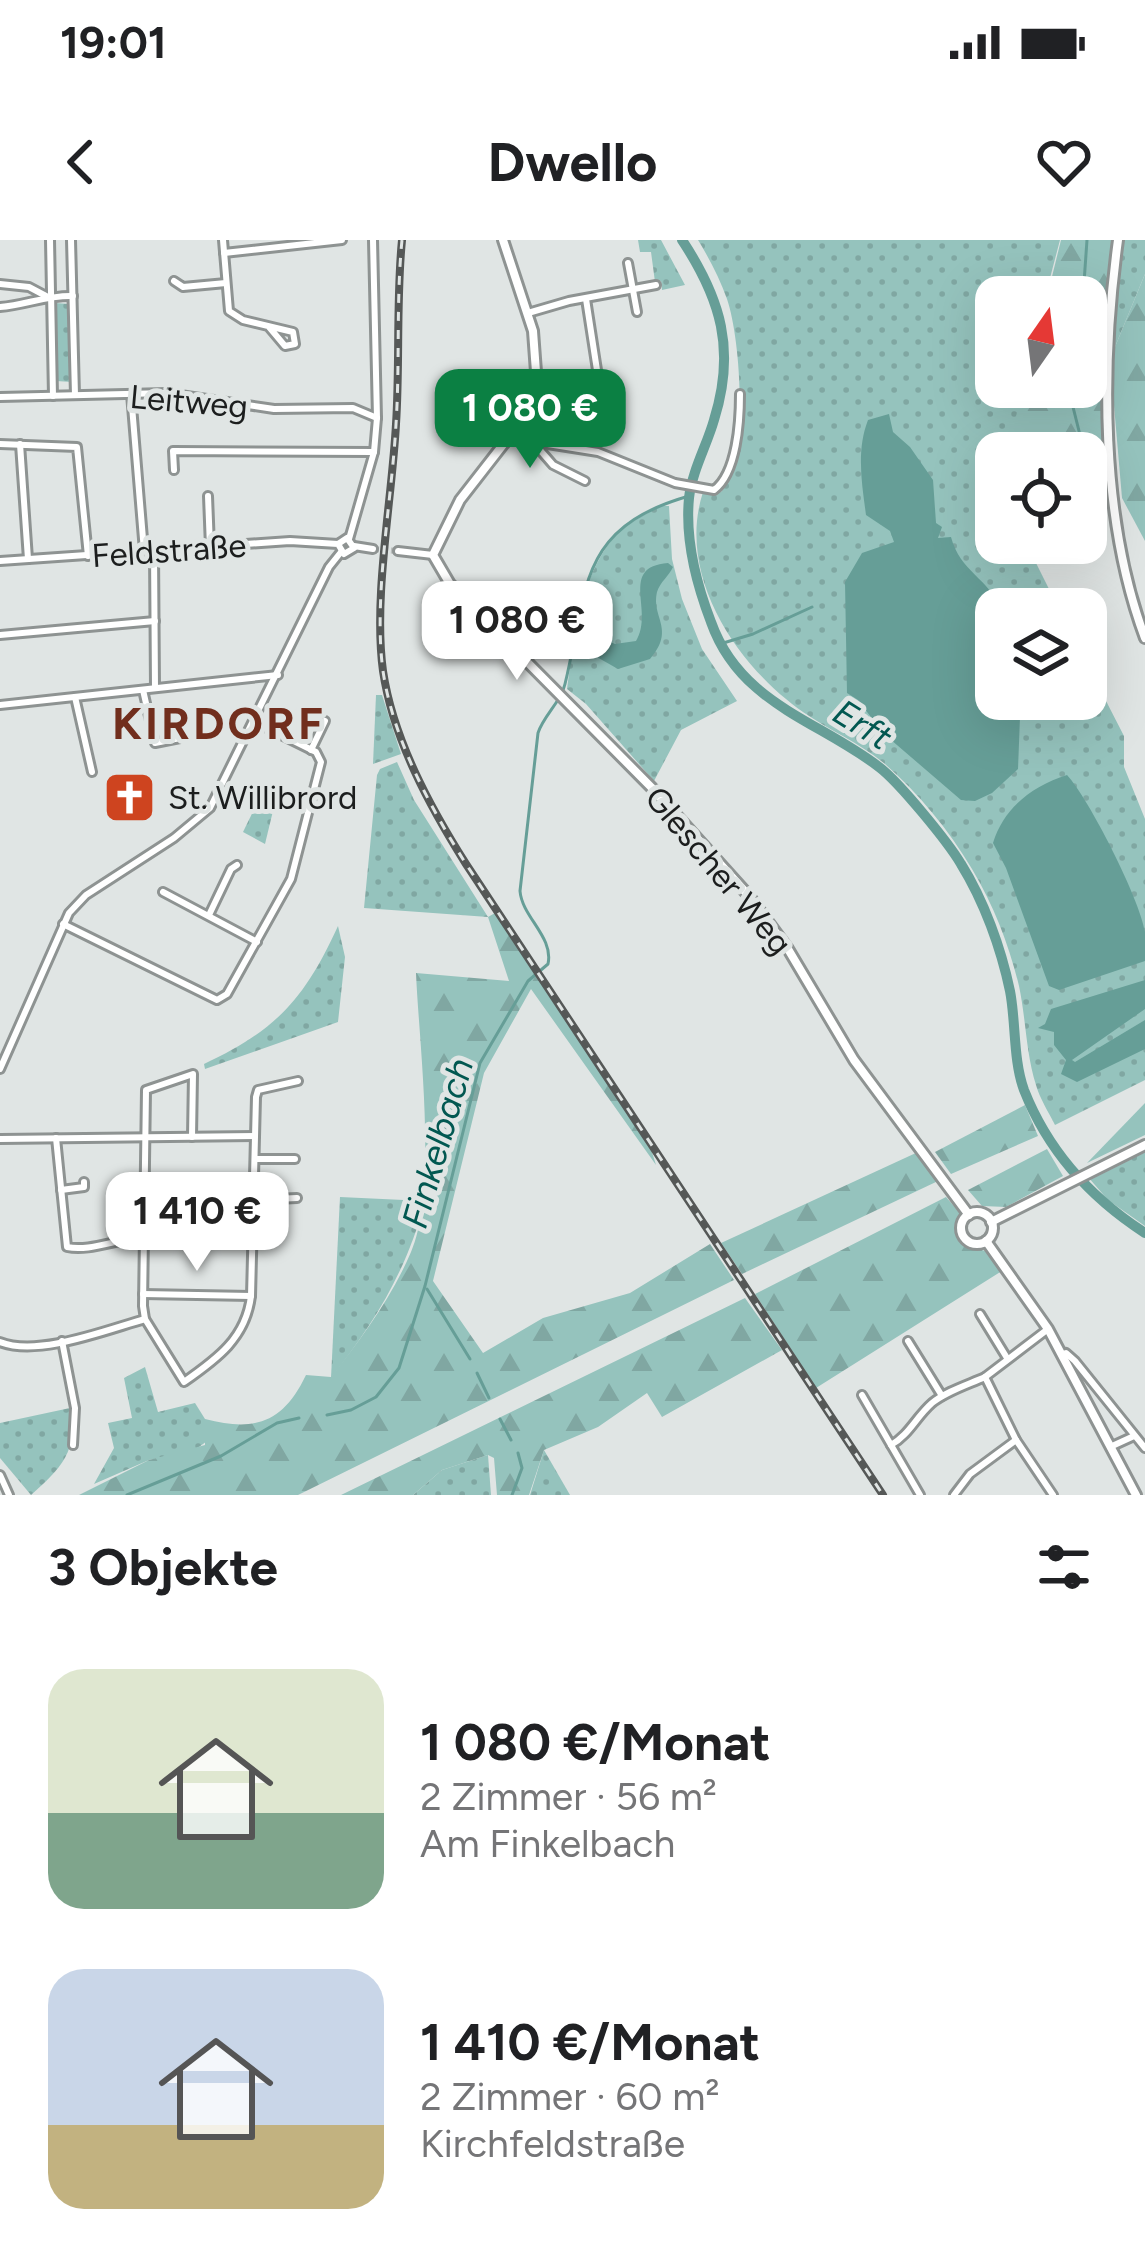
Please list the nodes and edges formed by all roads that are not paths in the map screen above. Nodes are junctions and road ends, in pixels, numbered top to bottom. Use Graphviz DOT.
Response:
graph roads {
  1 [pos="50,240"];
  2 [pos="71,240"];
  3 [pos="223,240"];
  4 [pos="341,240"];
  5 [pos="373,240"];
  6 [pos="502,240"];
  7 [pos="1118,240"];
  8 [pos="224,253"];
  9 [pos="628,263"];
  10 [pos="174,281"];
  11 [pos="0,284"];
  12 [pos="226,284"];
  13 [pos="656,285"];
  14 [pos="633,290"];
  15 [pos="49,296"];
  16 [pos="73,296"];
  17 [pos="586,299"];
  18 [pos="0,307"];
  19 [pos="637,312"];
  20 [pos="528,314"];
  21 [pos="269,327"];
  22 [pos="131,394"];
  23 [pos="740,394"];
  24 [pos="76,395"];
  25 [pos="53,396"];
  26 [pos="0,397"];
  27 [pos="451,404"];
  28 [pos="528,416"];
  29 [pos="377,418"];
  30 [pos="535,442"];
  31 [pos="0,444"];
  32 [pos="20,444"];
  33 [pos="374,452"];
  34 [pos="174,470"];
  35 [pos="585,482"];
  36 [pos="208,496"];
  37 [pos="351,542"];
  38 [pos="210,547"];
  39 [pos="339,548"];
  40 [pos="374,549"];
  41 [pos="154,551"];
  42 [pos="398,551"];
  43 [pos="144,552"];
  44 [pos="433,555"];
  45 [pos="88,556"];
  46 [pos="28,559"];
  47 [pos="0,561"];
  48 [pos="155,621"];
  49 [pos="0,635"];
  50 [pos="1145,638"];
  51 [pos="278,675"];
  52 [pos="155,688"];
  53 [pos="143,690"];
  54 [pos="75,697"];
  55 [pos="0,705"];
  56 [pos="326,721"];
  57 [pos="255,722"];
  58 [pos="179,738"];
  59 [pos="311,750"];
  60 [pos="92,772"];
  61 [pos="237,866"];
  62 [pos="163,892"];
  63 [pos="209,915"];
  64 [pos="63,924"];
  65 [pos="257,942"];
  66 [pos="0,1070"];
  67 [pos="298,1081"];
  68 [pos="146,1136"];
  69 [pos="255,1136"];
  70 [pos="192,1137"];
  71 [pos="0,1138"];
  72 [pos="56,1138"];
  73 [pos="1145,1145"];
  74 [pos="255,1159"];
  75 [pos="295,1159"];
  76 [pos="84,1187"];
  77 [pos="61,1190"];
  78 [pos="296,1198"];
  79 [pos="254,1200"];
  80 [pos="969,1215"];
  81 [pos="992,1222"];
  82 [pos="144,1238"];
  83 [pos="986,1241"];
  84 [pos="143,1294"];
  85 [pos="250,1296"];
  86 [pos="980,1314"];
  87 [pos="145,1319"];
  88 [pos="1048,1329"];
  89 [pos="62,1341"];
  90 [pos="908,1341"];
  91 [pos="0,1342"];
  92 [pos="1062,1356"];
  93 [pos="1007,1358"];
  94 [pos="985,1377"];
  95 [pos="862,1395"];
  96 [pos="942,1396"];
  97 [pos="1135,1435"];
  98 [pos="1016,1440"];
  99 [pos="73,1445"];
  100 [pos="890,1445"];
  101 [pos="1110,1447"];
  102 [pos="1145,1448"];
  103 [pos="0,1475"];
  104 [pos="9,1495"];
  105 [pos="920,1495"];
  106 [pos="954,1495"];
  107 [pos="1054,1495"];
  108 [pos="1136,1495"];
  1 -- 15 [label="street"];
  2 -- 16 [label="street"];
  3 -- 8 [label="street"];
  4 -- 8 [label="street"];
  5 -- 29 [label="street"];
  6 -- 20 [label="street"];
  7 -- 50 [label="street"];
  8 -- 12 [label="street"];
  9 -- 14 [label="street"];
  10 -- 12 [label="street"];
  11 -- 15 [label="street"];
  12 -- 21 [label="street"];
  13 -- 14 [label="street"];
  14 -- 17 [label="street"];
  14 -- 19 [label="street"];
  15 -- 16 [label="street"];
  15 -- 18 [label="street"];
  15 -- 25 [label="street"];
  16 -- 24 [label="street"];
  17 -- 20 [label="street"];
  17 -- 28 [label="street"];
  20 -- 28 [label="street"];
  22 -- 24 [label="street, Leitweg"];
  22 -- 29 [label="street, Leitweg"];
  22 -- 43 [label="street"];
  23 -- 30 [label="street"];
  24 -- 25 [label="street, Leitweg"];
  25 -- 26 [label="street, Leitweg"];
  27 -- 28 [label="street"];
  28 -- 30 [label="street"];
  28 -- 44 [label="street"];
  29 -- 33 [label="street"];
  30 -- 35 [label="street"];
  31 -- 32 [label="street"];
  32 -- 45 [label="street"];
  32 -- 46 [label="street"];
  33 -- 34 [label="street"];
  33 -- 37 [label="street"];
  36 -- 38 [label="street"];
  37 -- 39 [label="street, Feldstraße"];
  37 -- 39 [label="street, Feldstraße"];
  37 -- 40 [label="street"];
  38 -- 39 [label="street, Feldstraße"];
  38 -- 41 [label="street, Feldstraße"];
  39 -- 51 [label="street"];
  41 -- 43 [label="street, Feldstraße"];
  41 -- 48 [label="street"];
  42 -- 44 [label="street"];
  43 -- 45 [label="street, Feldstraße"];
  44 -- 80 [label="street, Glescher Weg"];
  45 -- 46 [label="street, Feldstraße"];
  46 -- 47 [label="street, Feldstraße"];
  48 -- 49 [label="street"];
  48 -- 52 [label="street"];
  51 -- 52 [label="street"];
  51 -- 57 [label="street"];
  52 -- 53 [label="street"];
  53 -- 54 [label="street"];
  53 -- 58 [label="street"];
  54 -- 55 [label="street"];
  54 -- 60 [label="street"];
  56 -- 59 [label="street"];
  57 -- 59 [label="street"];
  57 -- 64 [label="street"];
  59 -- 65 [label="street"];
  61 -- 63 [label="street"];
  62 -- 63 [label="street"];
  63 -- 65 [label="street"];
  64 -- 65 [label="street"];
  64 -- 66 [label="street"];
  67 -- 69 [label="street"];
  68 -- 70 [label="street"];
  68 -- 70 [label="street"];
  68 -- 72 [label="street"];
  68 -- 82 [label="street"];
  69 -- 70 [label="street"];
  69 -- 74 [label="street"];
  71 -- 72 [label="street"];
  72 -- 77 [label="street"];
  73 -- 81 [label="street"];
  74 -- 75 [label="street"];
  74 -- 79 [label="street"];
  76 -- 77 [label="street"];
  77 -- 82 [label="street"];
  78 -- 79 [label="street"];
  79 -- 85 [label="street"];
  80 -- 81 [label="street"];
  80 -- 83 [label="street"];
  81 -- 83 [label="street"];
  82 -- 84 [label="street"];
  83 -- 88 [label="street"];
  84 -- 85 [label="street"];
  84 -- 87 [label="street"];
  85 -- 87 [label="street"];
  86 -- 93 [label="street"];
  87 -- 89 [label="street"];
  88 -- 92 [label="street"];
  88 -- 93 [label="street"];
  89 -- 91 [label="street"];
  89 -- 99 [label="street"];
  90 -- 96 [label="street"];
  92 -- 97 [label="street"];
  92 -- 101 [label="street"];
  93 -- 94 [label="street"];
  94 -- 96 [label="street"];
  94 -- 98 [label="street"];
  95 -- 100 [label="street"];
  96 -- 100 [label="street"];
  97 -- 101 [label="street"];
  97 -- 102 [label="street"];
  98 -- 106 [label="street"];
  98 -- 107 [label="street"];
  100 -- 105 [label="street"];
  101 -- 108 [label="street"];
  103 -- 104 [label="street"];
}
